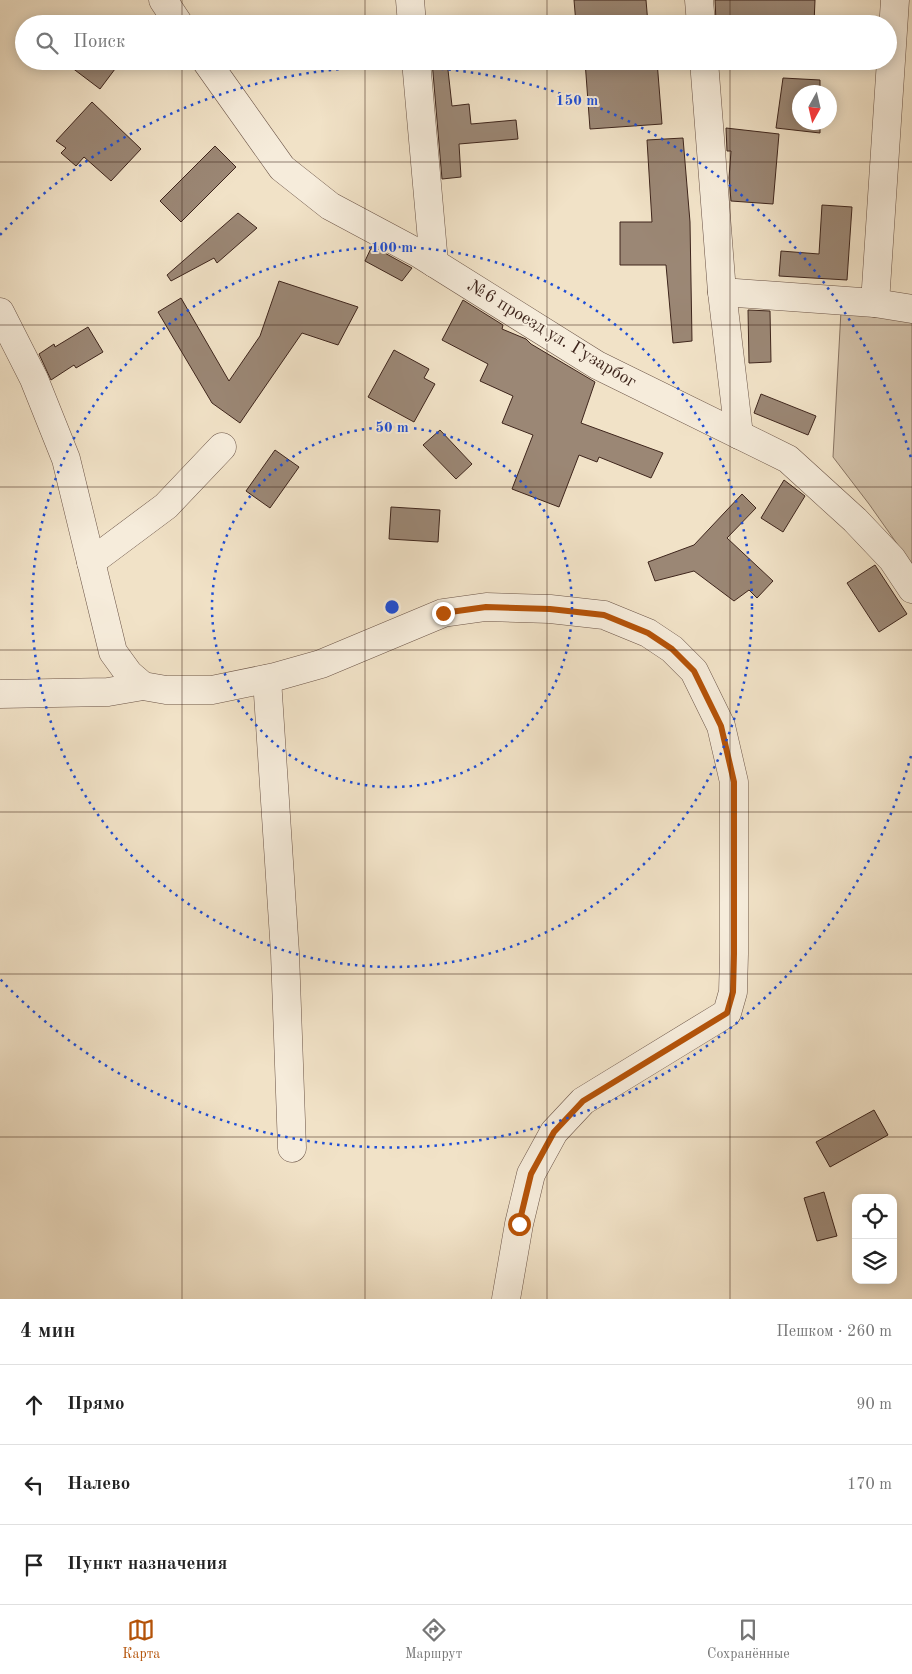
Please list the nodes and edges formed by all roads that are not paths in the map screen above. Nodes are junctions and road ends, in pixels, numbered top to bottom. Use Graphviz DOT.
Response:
graph roads {
  1 [pos="163,0"];
  2 [pos="410,0"];
  3 [pos="699,0"];
  4 [pos="895,0"];
  5 [pos="173,15"];
  6 [pos="411,15"];
  7 [pos="701,15"];
  8 [pos="894,15"];
  9 [pos="212,70"];
  10 [pos="417,70"];
  11 [pos="705,70"];
  12 [pos="890,70"];
  13 [pos="434,263"];
  14 [pos="722,292"];
  15 [pos="875,304"];
  16 [pos="912,309"];
  17 [pos="0,312"];
  18 [pos="739,435"];
  19 [pos="222,447"];
  20 [pos="91,562"];
  21 [pos="912,589"];
  22 [pos="267,679"];
  23 [pos="143,686"];
  24 [pos="0,694"];
  25 [pos="292,1148"];
  26 [pos="506,1299"];
  1 -- 5 [label="street"];
  2 -- 6 [label="street"];
  3 -- 7 [label="street"];
  4 -- 8 [label="street"];
  9 -- 13 [label="street, №6 проезд ул. Гузарбог"];
  10 -- 13 [label="street"];
  11 -- 14 [label="street"];
  12 -- 15 [label="street"];
  13 -- 18 [label="street, №6 проезд ул. Гузарбог"];
  14 -- 15 [label="street"];
  14 -- 18 [label="street"];
  15 -- 16 [label="street"];
  17 -- 20 [label="street"];
  18 -- 21 [label="street, №6 проезд ул. Гузарбог"];
  19 -- 20 [label="street"];
  20 -- 23 [label="street"];
  22 -- 23 [label="street"];
  22 -- 25 [label="street"];
  22 -- 26 [label="street"];
  23 -- 24 [label="street"];
}
